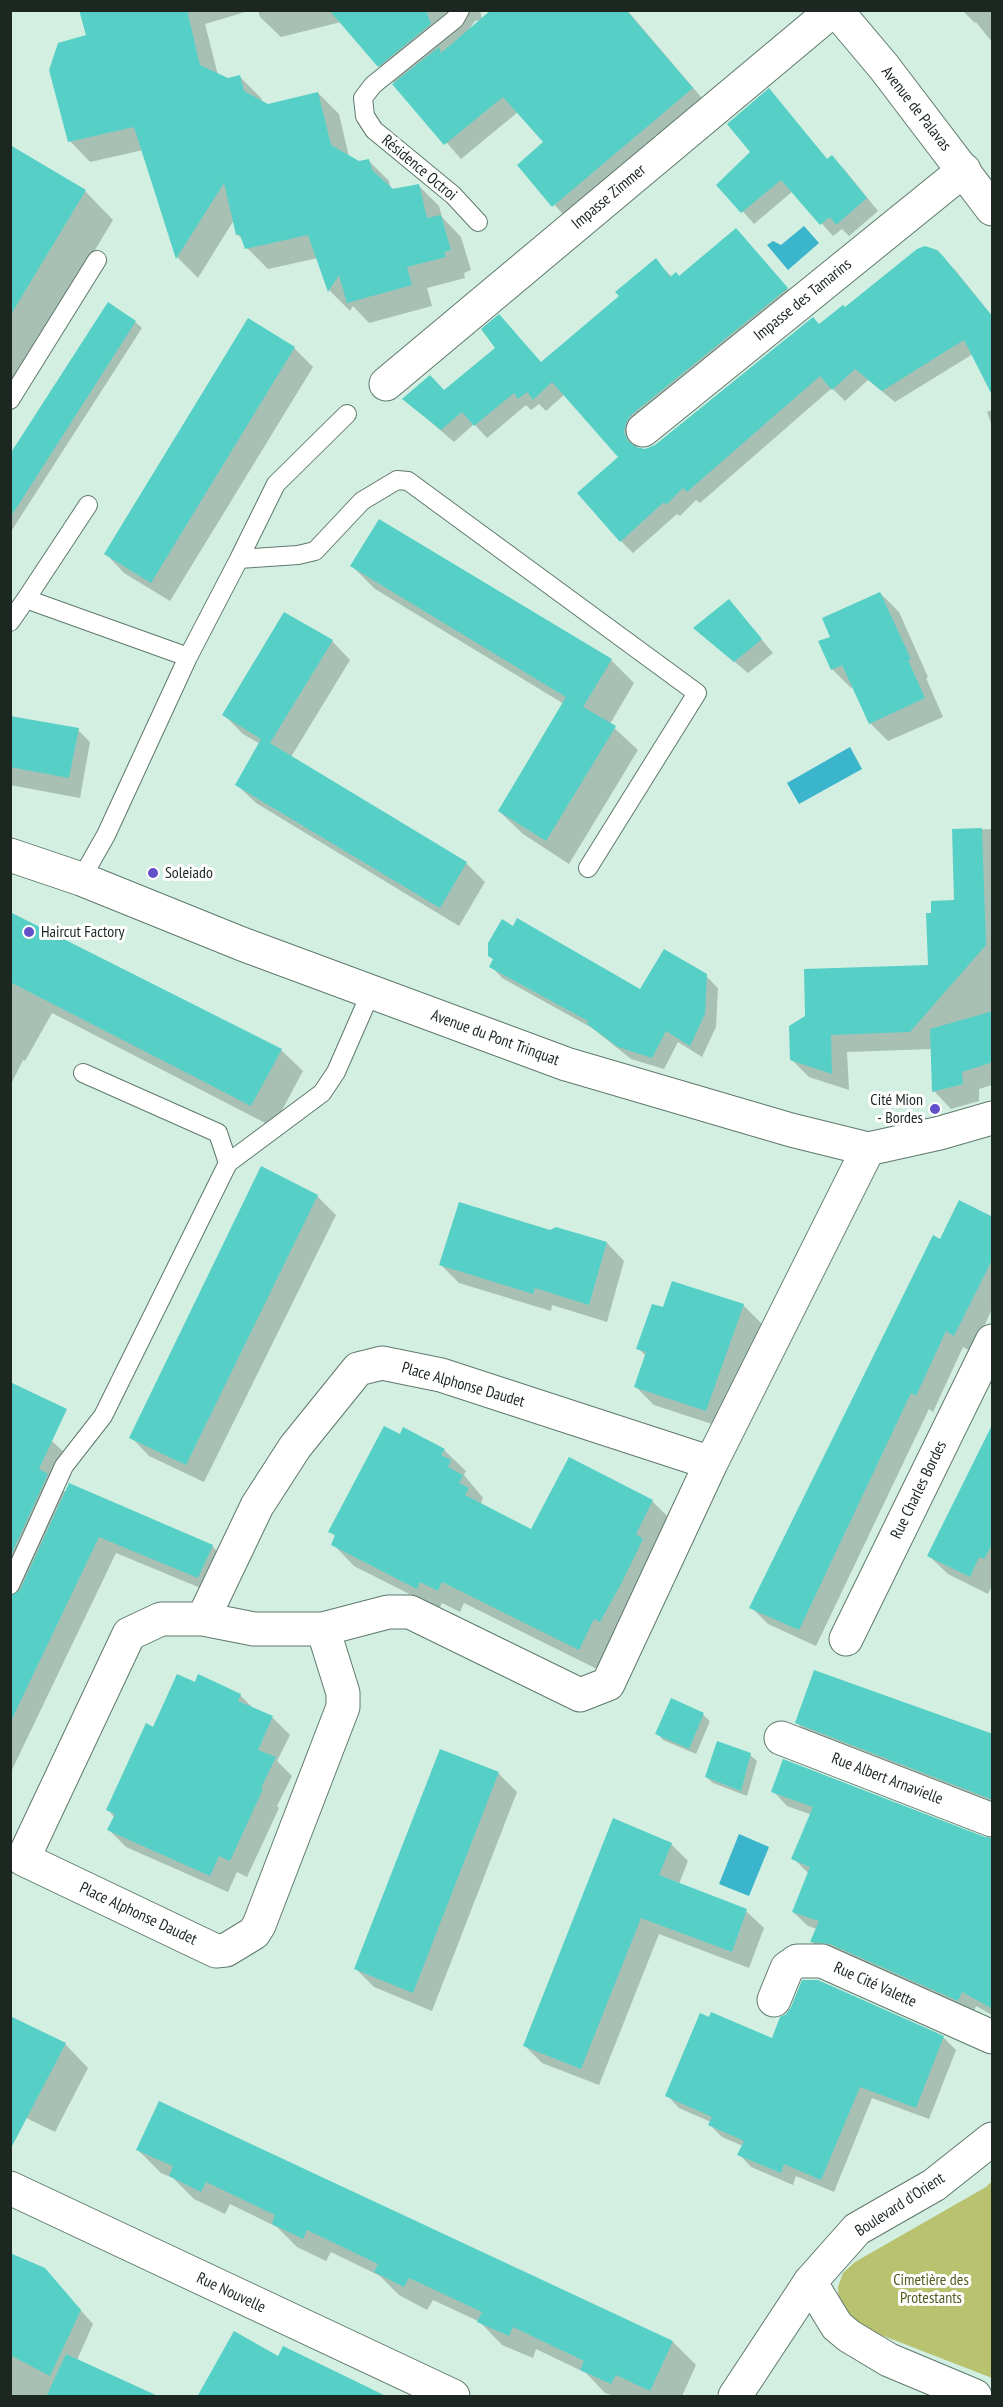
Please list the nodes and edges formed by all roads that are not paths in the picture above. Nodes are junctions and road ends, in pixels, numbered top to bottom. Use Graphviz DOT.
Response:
graph roads {
  1 [pos="460,10"];
  2 [pos="835,10"];
  3 [pos="964,170"];
  4 [pos="993,209"];
  5 [pos="478,222"];
  6 [pos="97,260"];
  7 [pos="386,384"];
  8 [pos="10,400"];
  9 [pos="347,414"];
  10 [pos="643,430"];
  11 [pos="88,505"];
  12 [pos="239,559"];
  13 [pos="26,599"];
  14 [pos="10,621"];
  15 [pos="188,657"];
  16 [pos="10,855"];
  17 [pos="588,868"];
  18 [pos="81,879"];
  19 [pos="370,992"];
  20 [pos="83,1073"];
  21 [pos="993,1118"];
  22 [pos="868,1149"];
  23 [pos="228,1163"];
  24 [pos="993,1341"];
  25 [pos="711,1463"];
  26 [pos="10,1585"];
  27 [pos="203,1619"];
  28 [pos="323,1629"];
  29 [pos="846,1639"];
  30 [pos="781,1738"];
  31 [pos="993,1820"];
  32 [pos="17,1857"];
  33 [pos="774,2000"];
  34 [pos="993,2037"];
  35 [pos="993,2139"];
  36 [pos="10,2188"];
  37 [pos="810,2282"];
  38 [pos="453,2397"];
  39 [pos="735,2397"];
  40 [pos="975,2397"];
  1 -- 5 [label="lane, Résidence Octroi"];
  2 -- 3 [label="street, Avenue de Palavas"];
  2 -- 7 [label="street, Impasse Zimmer"];
  3 -- 4 [label="street, Avenue de Palavas"];
  3 -- 10 [label="street, Impasse des Tamarins"];
  6 -- 8 [label="lane"];
  9 -- 12 [label="lane"];
  11 -- 13 [label="lane"];
  12 -- 15 [label="lane"];
  12 -- 17 [label="lane"];
  13 -- 14 [label="lane"];
  13 -- 15 [label="lane"];
  15 -- 18 [label="lane"];
  16 -- 18 [label="street, Avenue du Pont Trinquat"];
  18 -- 19 [label="street, Avenue du Pont Trinquat"];
  19 -- 22 [label="street, Avenue du Pont Trinquat"];
  19 -- 23 [label="lane"];
  20 -- 23 [label="lane"];
  21 -- 22 [label="street, Avenue du Pont Trinquat"];
  22 -- 25 [label="street, Place Alphonse Daudet"];
  23 -- 26 [label="lane"];
  24 -- 29 [label="street, Rue Charles Bordes"];
  25 -- 27 [label="street, Place Alphonse Daudet"];
  25 -- 28 [label="street, Place Alphonse Daudet"];
  27 -- 28 [label="street, Place Alphonse Daudet"];
  27 -- 32 [label="street, Place Alphonse Daudet"];
  28 -- 32 [label="street, Place Alphonse Daudet"];
  30 -- 31 [label="street, Rue Albert Arnavielle"];
  33 -- 34 [label="street, Rue Cité Valette"];
  35 -- 37 [label="street, Boulevard d'Orient"];
  36 -- 38 [label="street, Rue Nouvelle"];
  37 -- 39 [label="street, Boulevard d'Orient"];
  37 -- 40 [label="street"];
}
